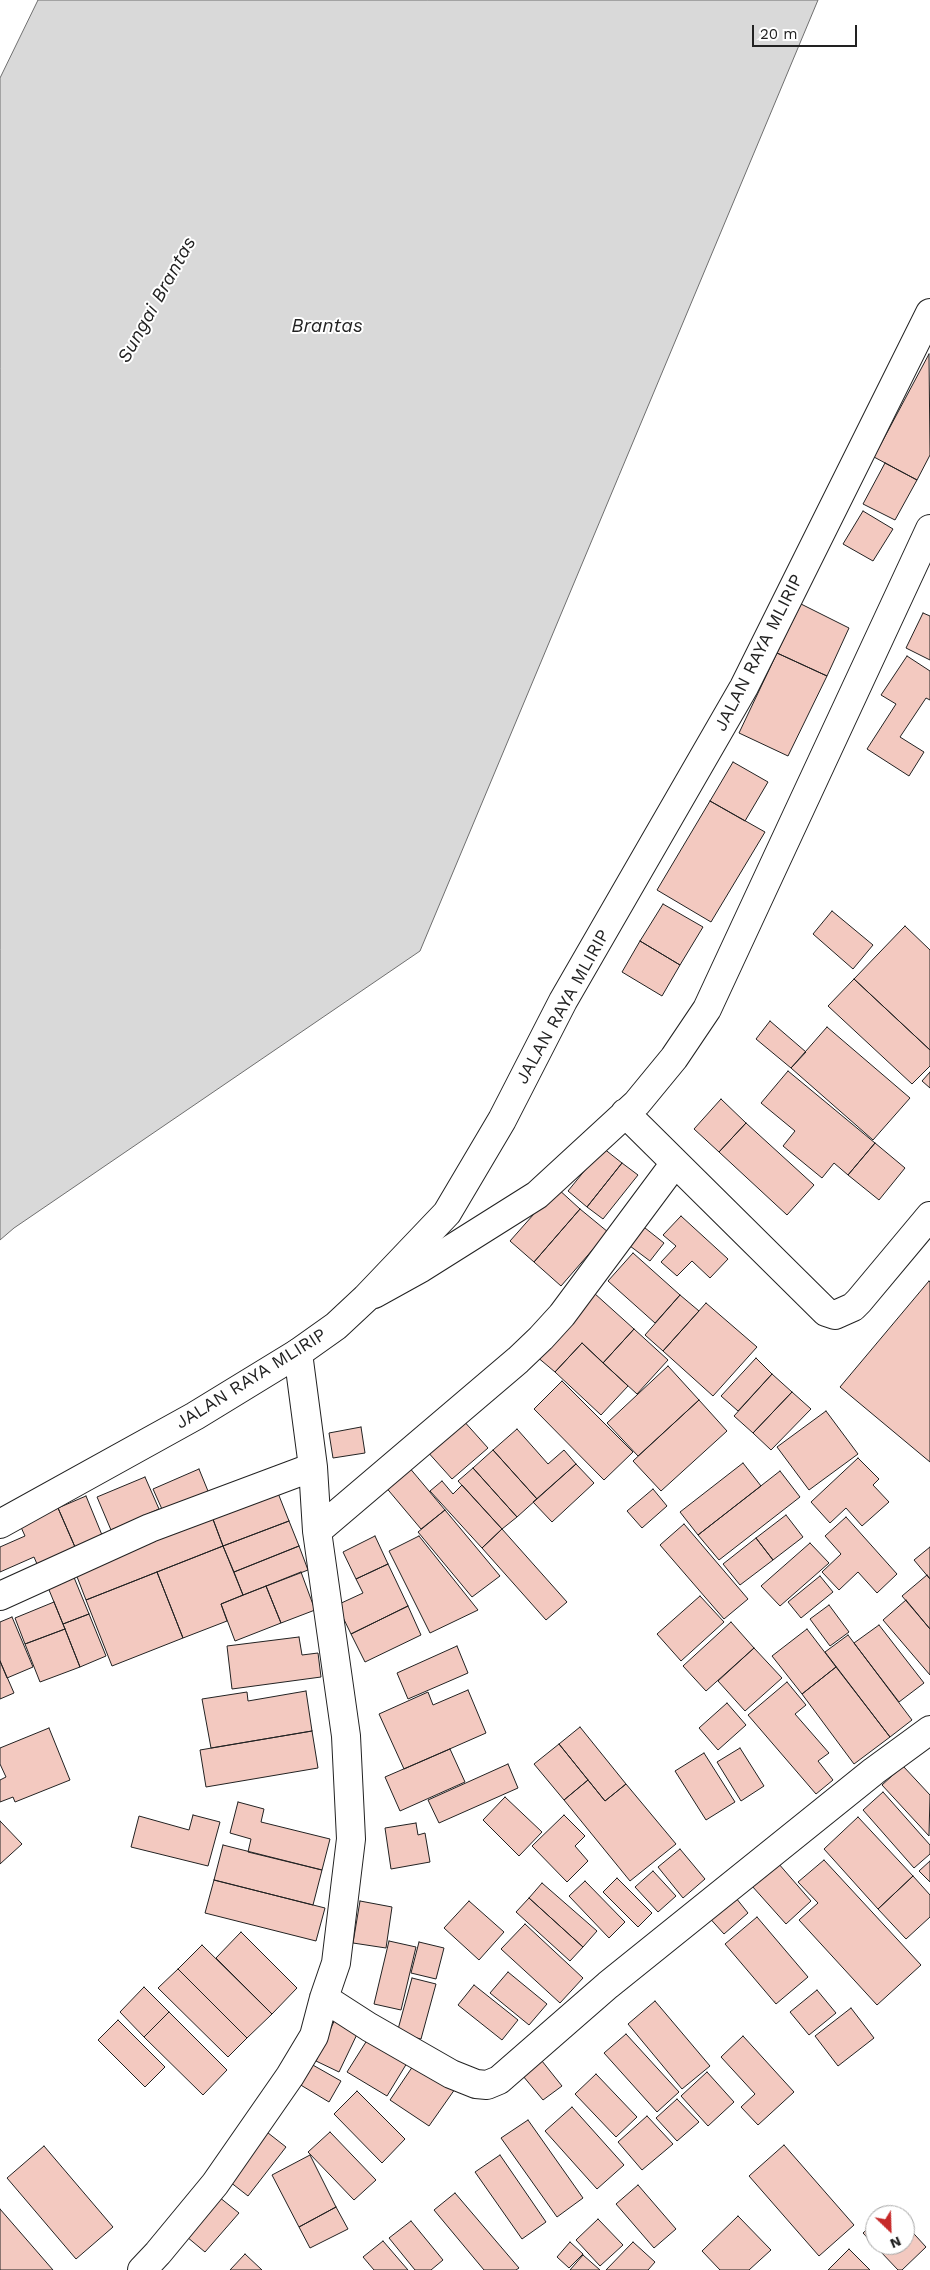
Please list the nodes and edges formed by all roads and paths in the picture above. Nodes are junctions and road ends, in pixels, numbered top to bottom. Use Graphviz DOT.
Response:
graph roads {
  1 [pos="930,313"];
  2 [pos="930,529"];
  3 [pos="625,1113"];
  4 [pos="675,1163"];
  5 [pos="930,1216"];
  6 [pos="366,1298"];
  7 [pos="298,1353"];
  8 [pos="312,1467"];
  9 [pos="0,1524"];
  10 [pos="317,1531"];
  11 [pos="0,1596"];
  12 [pos="930,1730"];
  13 [pos="324,1998"];
  14 [pos="142,2270"];
  1 -- 6 [label="street, JALAN RAYA MLIRIP"];
  2 -- 3 [label="street"];
  3 -- 4 [label="street"];
  3 -- 6 [label="street"];
  4 -- 5 [label="street"];
  4 -- 10 [label="street"];
  6 -- 7 [label="street, JALAN RAYA MLIRIP"];
  7 -- 8 [label="street"];
  7 -- 9 [label="street, JALAN RAYA MLIRIP"];
  8 -- 10 [label="street"];
  8 -- 11 [label="street"];
  10 -- 13 [label="street"];
  12 -- 13 [label="street"];
  13 -- 14 [label="street"];
}
